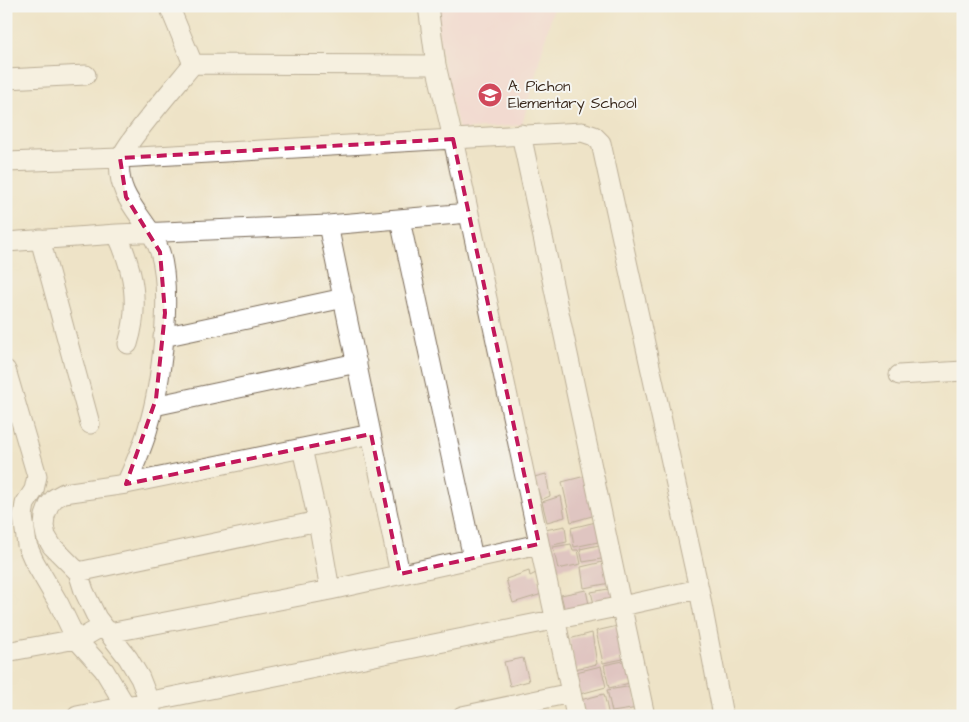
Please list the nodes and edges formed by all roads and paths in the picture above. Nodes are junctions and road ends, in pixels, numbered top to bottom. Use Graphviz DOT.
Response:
graph roads {
  1 [pos="169,6"];
  2 [pos="428,6"];
  3 [pos="193,64"];
  4 [pos="436,65"];
  5 [pos="86,75"];
  6 [pos="6,79"];
  7 [pos="521,134"];
  8 [pos="453,139"];
  9 [pos="120,158"];
  10 [pos="6,162"];
  11 [pos="469,213"];
  12 [pos="400,220"];
  13 [pos="328,225"];
  14 [pos="151,233"];
  15 [pos="117,234"];
  16 [pos="40,239"];
  17 [pos="6,242"];
  18 [pos="344,298"];
  19 [pos="164,337"];
  20 [pos="128,344"];
  21 [pos="357,363"];
  22 [pos="6,370"];
  23 [pos="963,371"];
  24 [pos="900,375"];
  25 [pos="154,406"];
  26 [pos="90,424"];
  27 [pos="371,434"];
  28 [pos="302,448"];
  29 [pos="126,484"];
  30 [pos="318,521"];
  31 [pos="539,544"];
  32 [pos="473,558"];
  33 [pos="78,572"];
  34 [pos="400,574"];
  35 [pos="699,589"];
  36 [pos="330,590"];
  37 [pos="622,606"];
  38 [pos="556,620"];
  39 [pos="96,632"];
  40 [pos="6,652"];
  41 [pos="571,693"];
  42 [pos="150,708"];
  43 [pos="127,711"];
  44 [pos="77,716"];
  45 [pos="462,716"];
  46 [pos="576,716"];
  47 [pos="645,716"];
  48 [pos="723,716"];
  1 -- 3 [label="street"];
  2 -- 4 [label="street"];
  3 -- 4 [label="street"];
  3 -- 9 [label="street"];
  4 -- 8 [label="street"];
  5 -- 6 [label="street"];
  7 -- 8 [label="street"];
  7 -- 35 [label="street"];
  7 -- 37 [label="street"];
  8 -- 9 [label="street"];
  8 -- 11 [label="street"];
  9 -- 10 [label="street"];
  9 -- 14 [label="street"];
  11 -- 12 [label="street"];
  11 -- 31 [label="street"];
  12 -- 13 [label="street"];
  12 -- 32 [label="street"];
  13 -- 14 [label="street"];
  13 -- 18 [label="street"];
  14 -- 15 [label="street"];
  14 -- 19 [label="street"];
  15 -- 16 [label="street"];
  15 -- 20 [label="street"];
  16 -- 17 [label="street"];
  16 -- 26 [label="street"];
  18 -- 19 [label="street"];
  18 -- 21 [label="street"];
  19 -- 25 [label="street"];
  21 -- 25 [label="street"];
  21 -- 27 [label="street"];
  22 -- 39 [label="street"];
  23 -- 24 [label="street"];
  25 -- 29 [label="street"];
  27 -- 28 [label="street"];
  27 -- 34 [label="street"];
  28 -- 29 [label="street"];
  28 -- 30 [label="street"];
  29 -- 33 [label="street"];
  30 -- 33 [label="street"];
  30 -- 36 [label="street"];
  31 -- 32 [label="street"];
  31 -- 38 [label="street"];
  32 -- 34 [label="street"];
  33 -- 39 [label="street"];
  34 -- 36 [label="street"];
  35 -- 37 [label="street"];
  35 -- 48 [label="street"];
  36 -- 39 [label="street"];
  37 -- 38 [label="street"];
  37 -- 47 [label="street"];
  38 -- 41 [label="street"];
  38 -- 42 [label="street"];
  39 -- 40 [label="street"];
  39 -- 42 [label="street"];
  39 -- 43 [label="street"];
  41 -- 45 [label="street"];
  41 -- 46 [label="street"];
  42 -- 43 [label="street"];
  43 -- 44 [label="street"];
}
